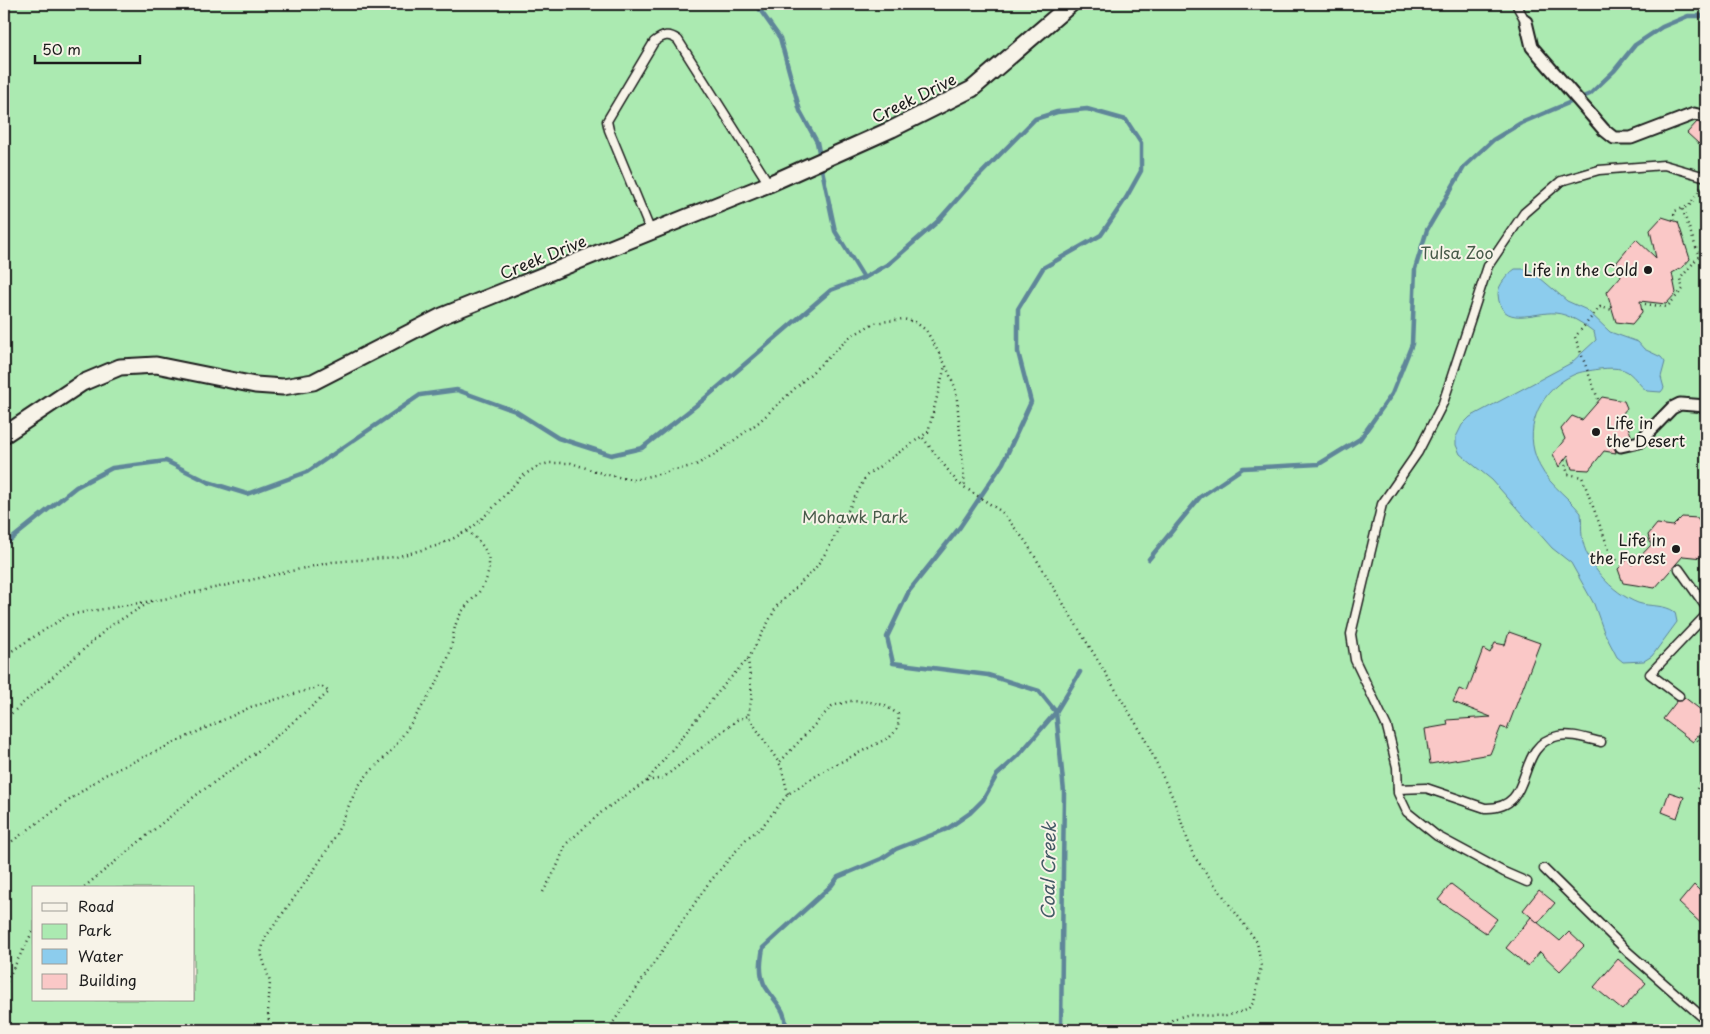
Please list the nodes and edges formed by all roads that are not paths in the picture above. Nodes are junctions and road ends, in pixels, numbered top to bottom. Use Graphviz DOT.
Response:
graph roads {
  1 [pos="1071,4"];
  2 [pos="1516,4"];
  3 [pos="1526,22"];
  4 [pos="1706,117"];
  5 [pos="1706,177"];
  6 [pos="769,184"];
  7 [pos="651,232"];
  8 [pos="1706,406"];
  9 [pos="4,435"];
  10 [pos="1621,446"];
  11 [pos="1679,569"];
  12 [pos="1706,607"];
  13 [pos="1706,615"];
  14 [pos="1679,696"];
  15 [pos="1601,742"];
  16 [pos="1398,789"];
  17 [pos="1544,870"];
  18 [pos="1527,882"];
  19 [pos="1700,1015"];
  1 -- 6 [label="street, Creek Drive"];
  2 -- 3 [label="lane"];
  3 -- 4 [label="street"];
  5 -- 16 [label="lane"];
  6 -- 7 [label="street, Creek Drive"];
  6 -- 7 [label="lane"];
  7 -- 9 [label="street, Creek Drive"];
  8 -- 10 [label="street"];
  11 -- 12 [label="lane"];
  13 -- 14 [label="lane"];
  15 -- 16 [label="lane"];
  16 -- 18 [label="lane"];
  17 -- 19 [label="lane"];
}
